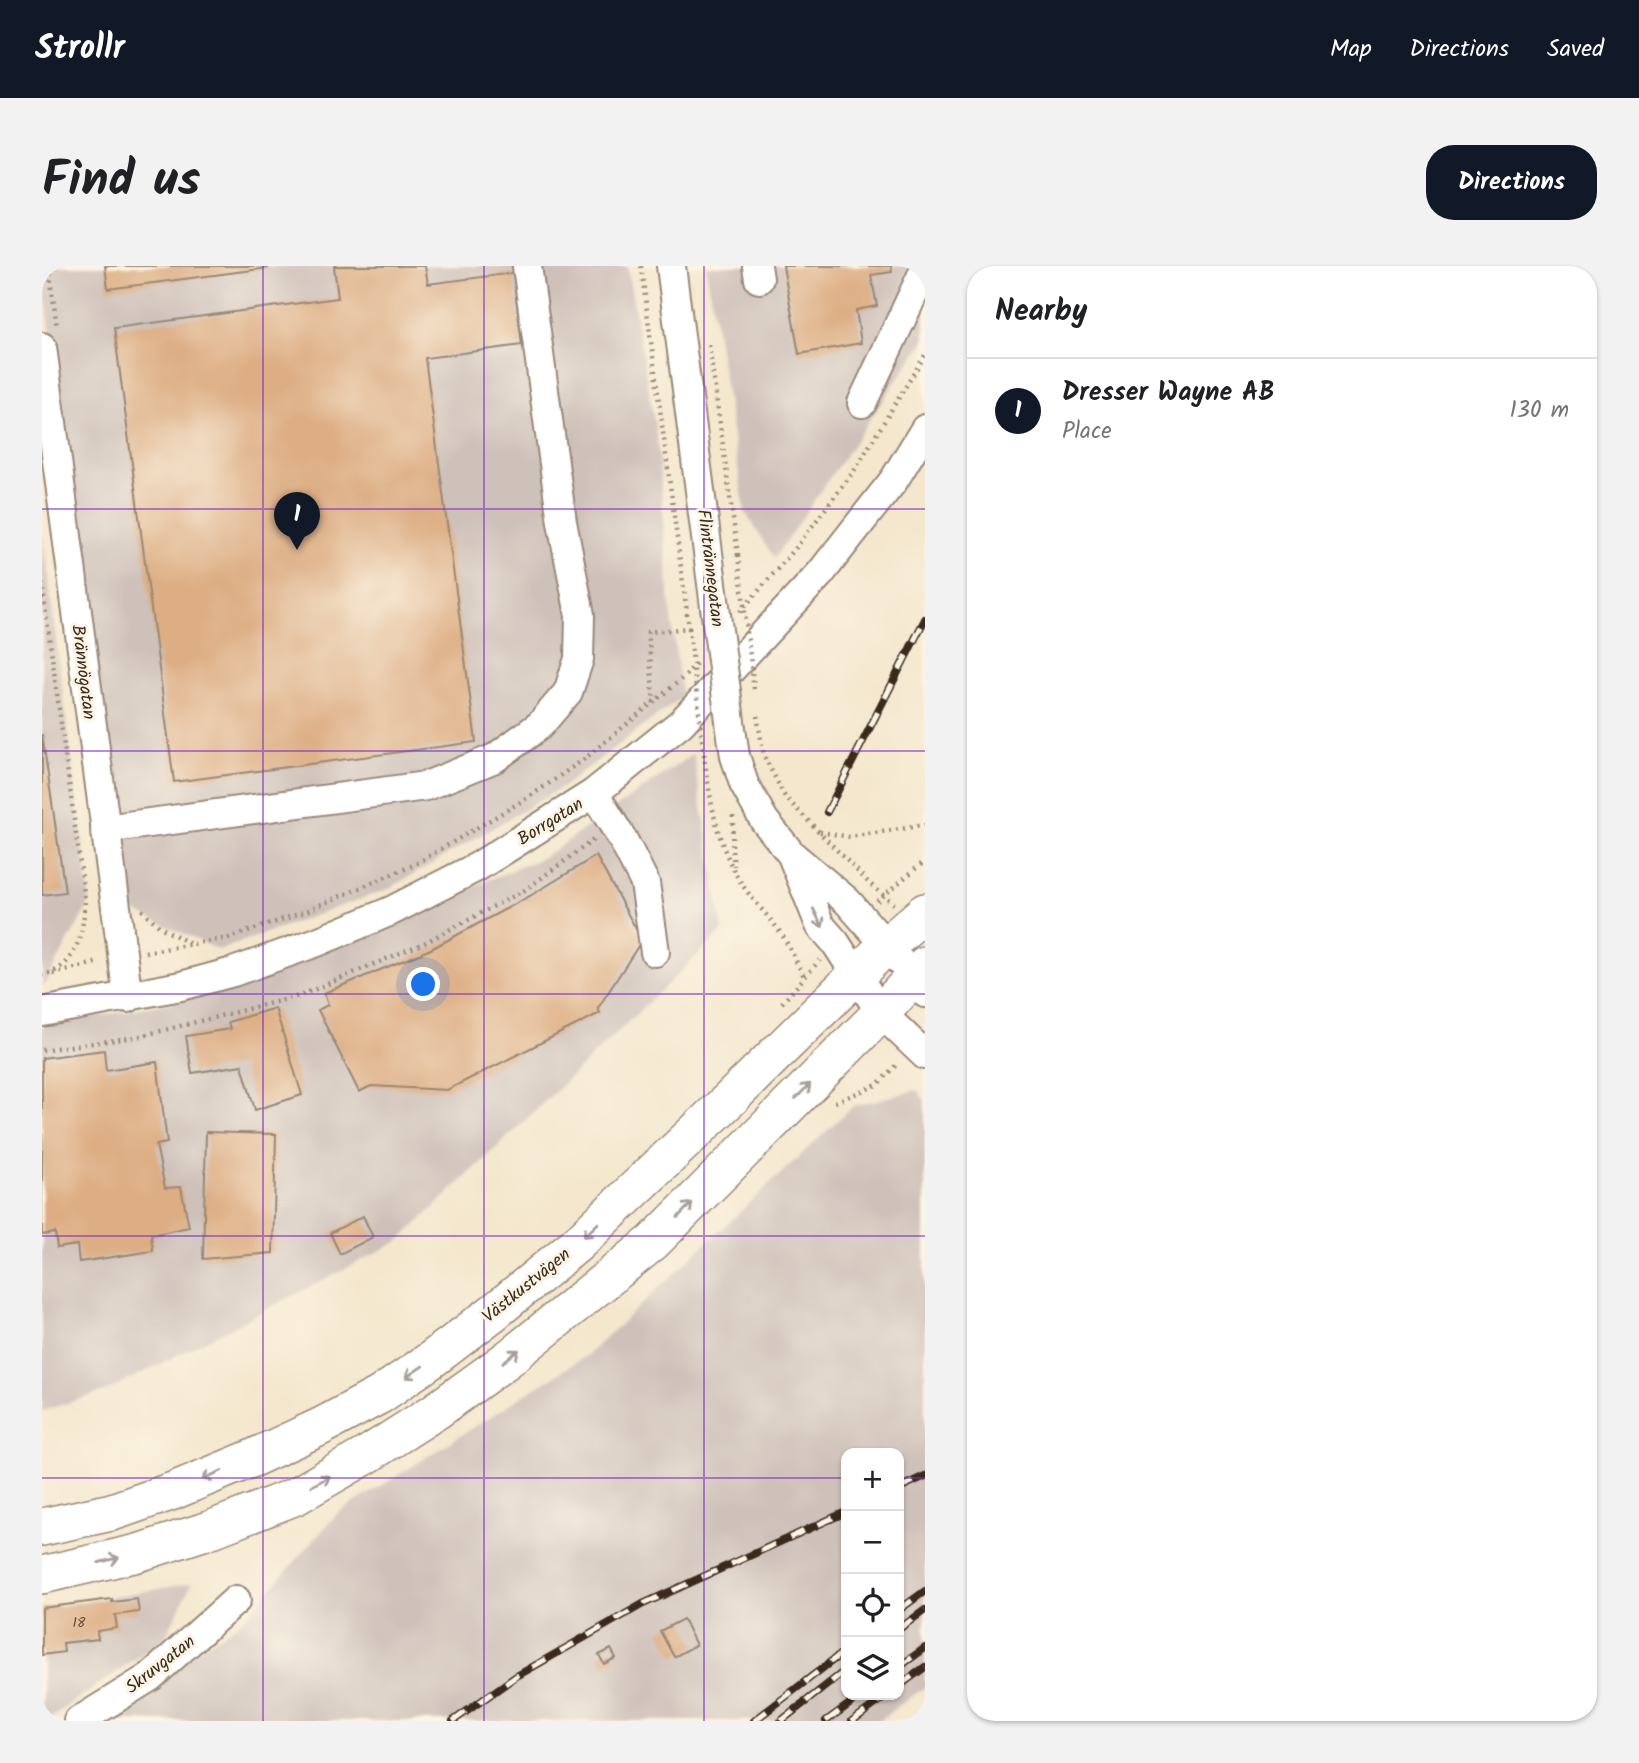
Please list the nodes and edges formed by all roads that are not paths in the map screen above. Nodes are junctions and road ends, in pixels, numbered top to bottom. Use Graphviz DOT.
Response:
graph roads {
  1 [pos="527,266"];
  2 [pos="671,266"];
  3 [pos="925,269"];
  4 [pos="42,347"];
  5 [pos="862,403"];
  6 [pos="925,429"];
  7 [pos="594,793"];
  8 [pos="105,829"];
  9 [pos="792,855"];
  10 [pos="925,912"];
  11 [pos="887,945"];
  12 [pos="654,952"];
  13 [pos="855,976"];
  14 [pos="921,978"];
  15 [pos="128,998"];
  16 [pos="42,1012"];
  17 [pos="881,1013"];
  18 [pos="925,1055"];
  19 [pos="42,1527"];
  20 [pos="42,1575"];
  21 [pos="236,1600"];
  22 [pos="79,1721"];
  1 -- 8 [label="street"];
  2 -- 9 [label="street, Flintrännegatan, bridge"];
  3 -- 5 [label="street"];
  4 -- 8 [label="street, Brännögatan"];
  6 -- 7 [label="street, Borrgatan"];
  7 -- 12 [label="street"];
  7 -- 15 [label="street, Borrgatan"];
  8 -- 15 [label="street, Brännögatan"];
  9 -- 11 [label="street, Flintrännegatan"];
  9 -- 13 [label="street, Flintrännegatan, one-way"];
  10 -- 11 [label="main road, Västkustvägen"];
  11 -- 13 [label="main road, Västkustvägen"];
  11 -- 14 [label="street, Flintrännegatan"];
  13 -- 17 [label="street, Flintrännegatan"];
  13 -- 19 [label="main road, Västkustvägen, one-way"];
  14 -- 17 [label="main road"];
  15 -- 16 [label="street, Borrgatan"];
  17 -- 18 [label="street, Flintrännegatan"];
  20 -- 17 [label="main road, one-way"];
  21 -- 22 [label="street, Skruvgatan"];
}
